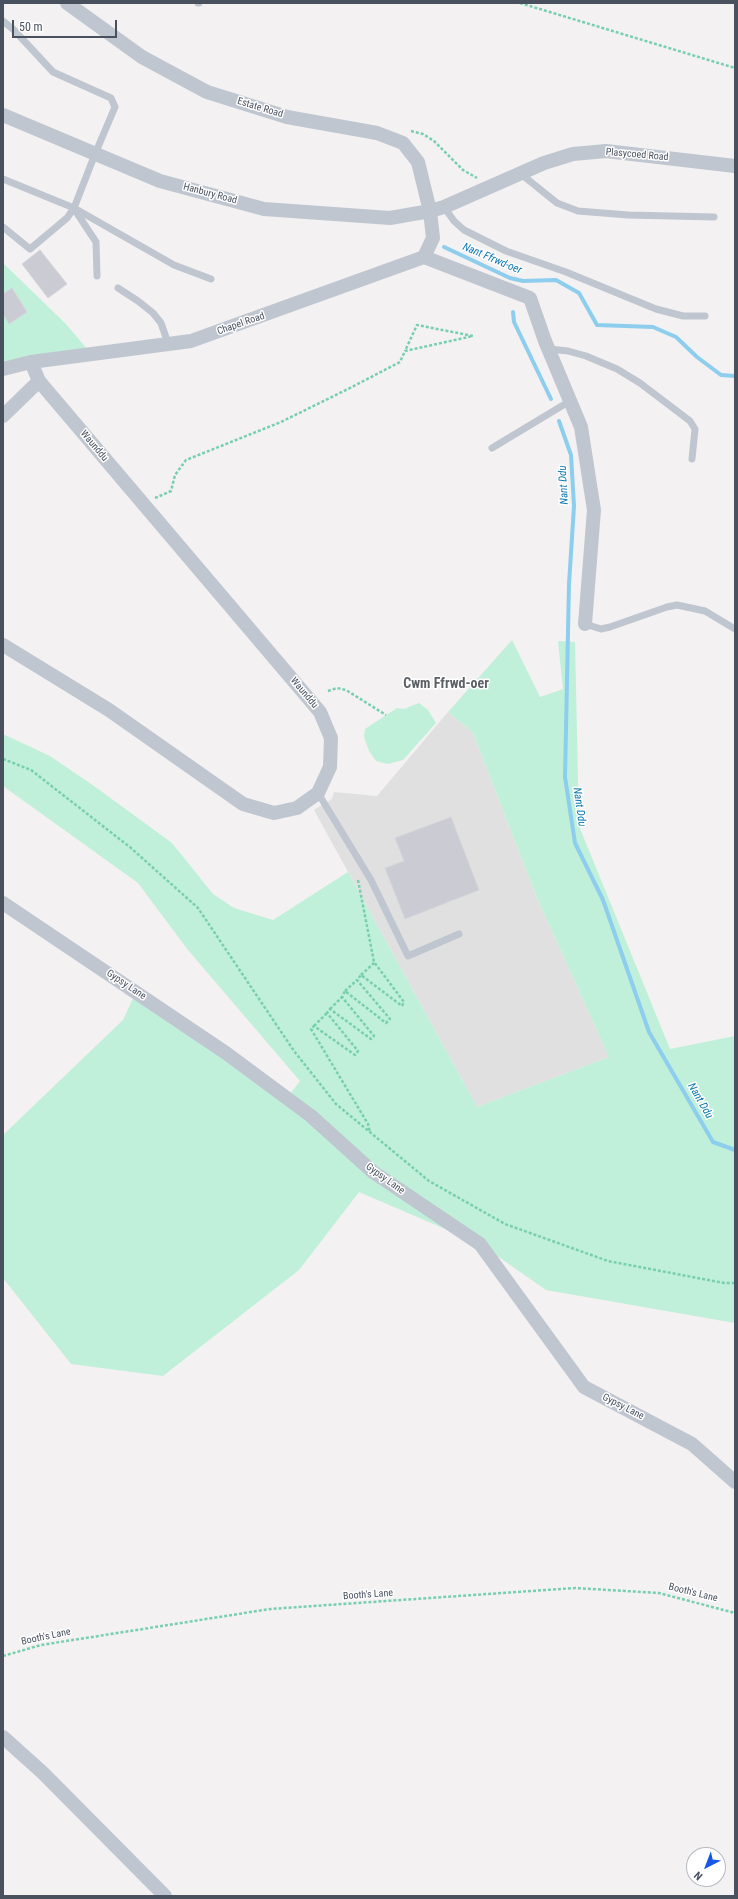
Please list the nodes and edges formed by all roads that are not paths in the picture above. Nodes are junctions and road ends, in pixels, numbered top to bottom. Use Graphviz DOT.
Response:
graph roads {
  1 [pos="67,3"];
  2 [pos="3,21"];
  3 [pos="3,115"];
  4 [pos="95,154"];
  5 [pos="735,166"];
  6 [pos="521,174"];
  7 [pos="3,179"];
  8 [pos="444,207"];
  9 [pos="74,208"];
  10 [pos="430,211"];
  11 [pos="714,217"];
  12 [pos="3,227"];
  13 [pos="424,257"];
  14 [pos="97,276"];
  15 [pos="211,279"];
  16 [pos="118,288"];
  17 [pos="705,316"];
  18 [pos="168,343"];
  19 [pos="549,350"];
  20 [pos="31,362"];
  21 [pos="3,369"];
  22 [pos="39,381"];
  23 [pos="570,401"];
  24 [pos="3,416"];
  25 [pos="492,448"];
  26 [pos="692,459"];
  27 [pos="585,624"];
  28 [pos="735,629"];
  29 [pos="3,645"];
  30 [pos="318,793"];
  31 [pos="3,903"];
  32 [pos="459,934"];
  33 [pos="735,1482"];
  34 [pos="3,1737"];
  35 [pos="165,1896"];
  1 -- 10 [label="street, Estate Road"];
  2 -- 4 [label="lane"];
  3 -- 4 [label="street, Hanbury Road"];
  4 -- 9 [label="lane"];
  4 -- 10 [label="street, Hanbury Road"];
  5 -- 6 [label="street, Plasycoed Road"];
  6 -- 8 [label="street, Plasycoed Road"];
  6 -- 11 [label="lane"];
  7 -- 9 [label="lane"];
  8 -- 10 [label="street, Plasycoed Road"];
  8 -- 17 [label="lane"];
  9 -- 12 [label="lane"];
  9 -- 14 [label="lane"];
  9 -- 15 [label="lane"];
  10 -- 13 [label="street"];
  13 -- 18 [label="street, Chapel Road"];
  13 -- 19 [label="street"];
  16 -- 18 [label="lane"];
  18 -- 20 [label="street, Chapel Road"];
  19 -- 23 [label="street"];
  19 -- 26 [label="lane"];
  20 -- 21 [label="street, Chapel Road"];
  20 -- 22 [label="street, Waunddu"];
  22 -- 24 [label="street"];
  22 -- 30 [label="street, Waunddu"];
  23 -- 25 [label="lane"];
  23 -- 27 [label="street"];
  27 -- 28 [label="lane"];
  29 -- 30 [label="street, Waunddu"];
  30 -- 32 [label="lane"];
  31 -- 33 [label="street, Gypsy Lane"];
  34 -- 35 [label="street"];
}
